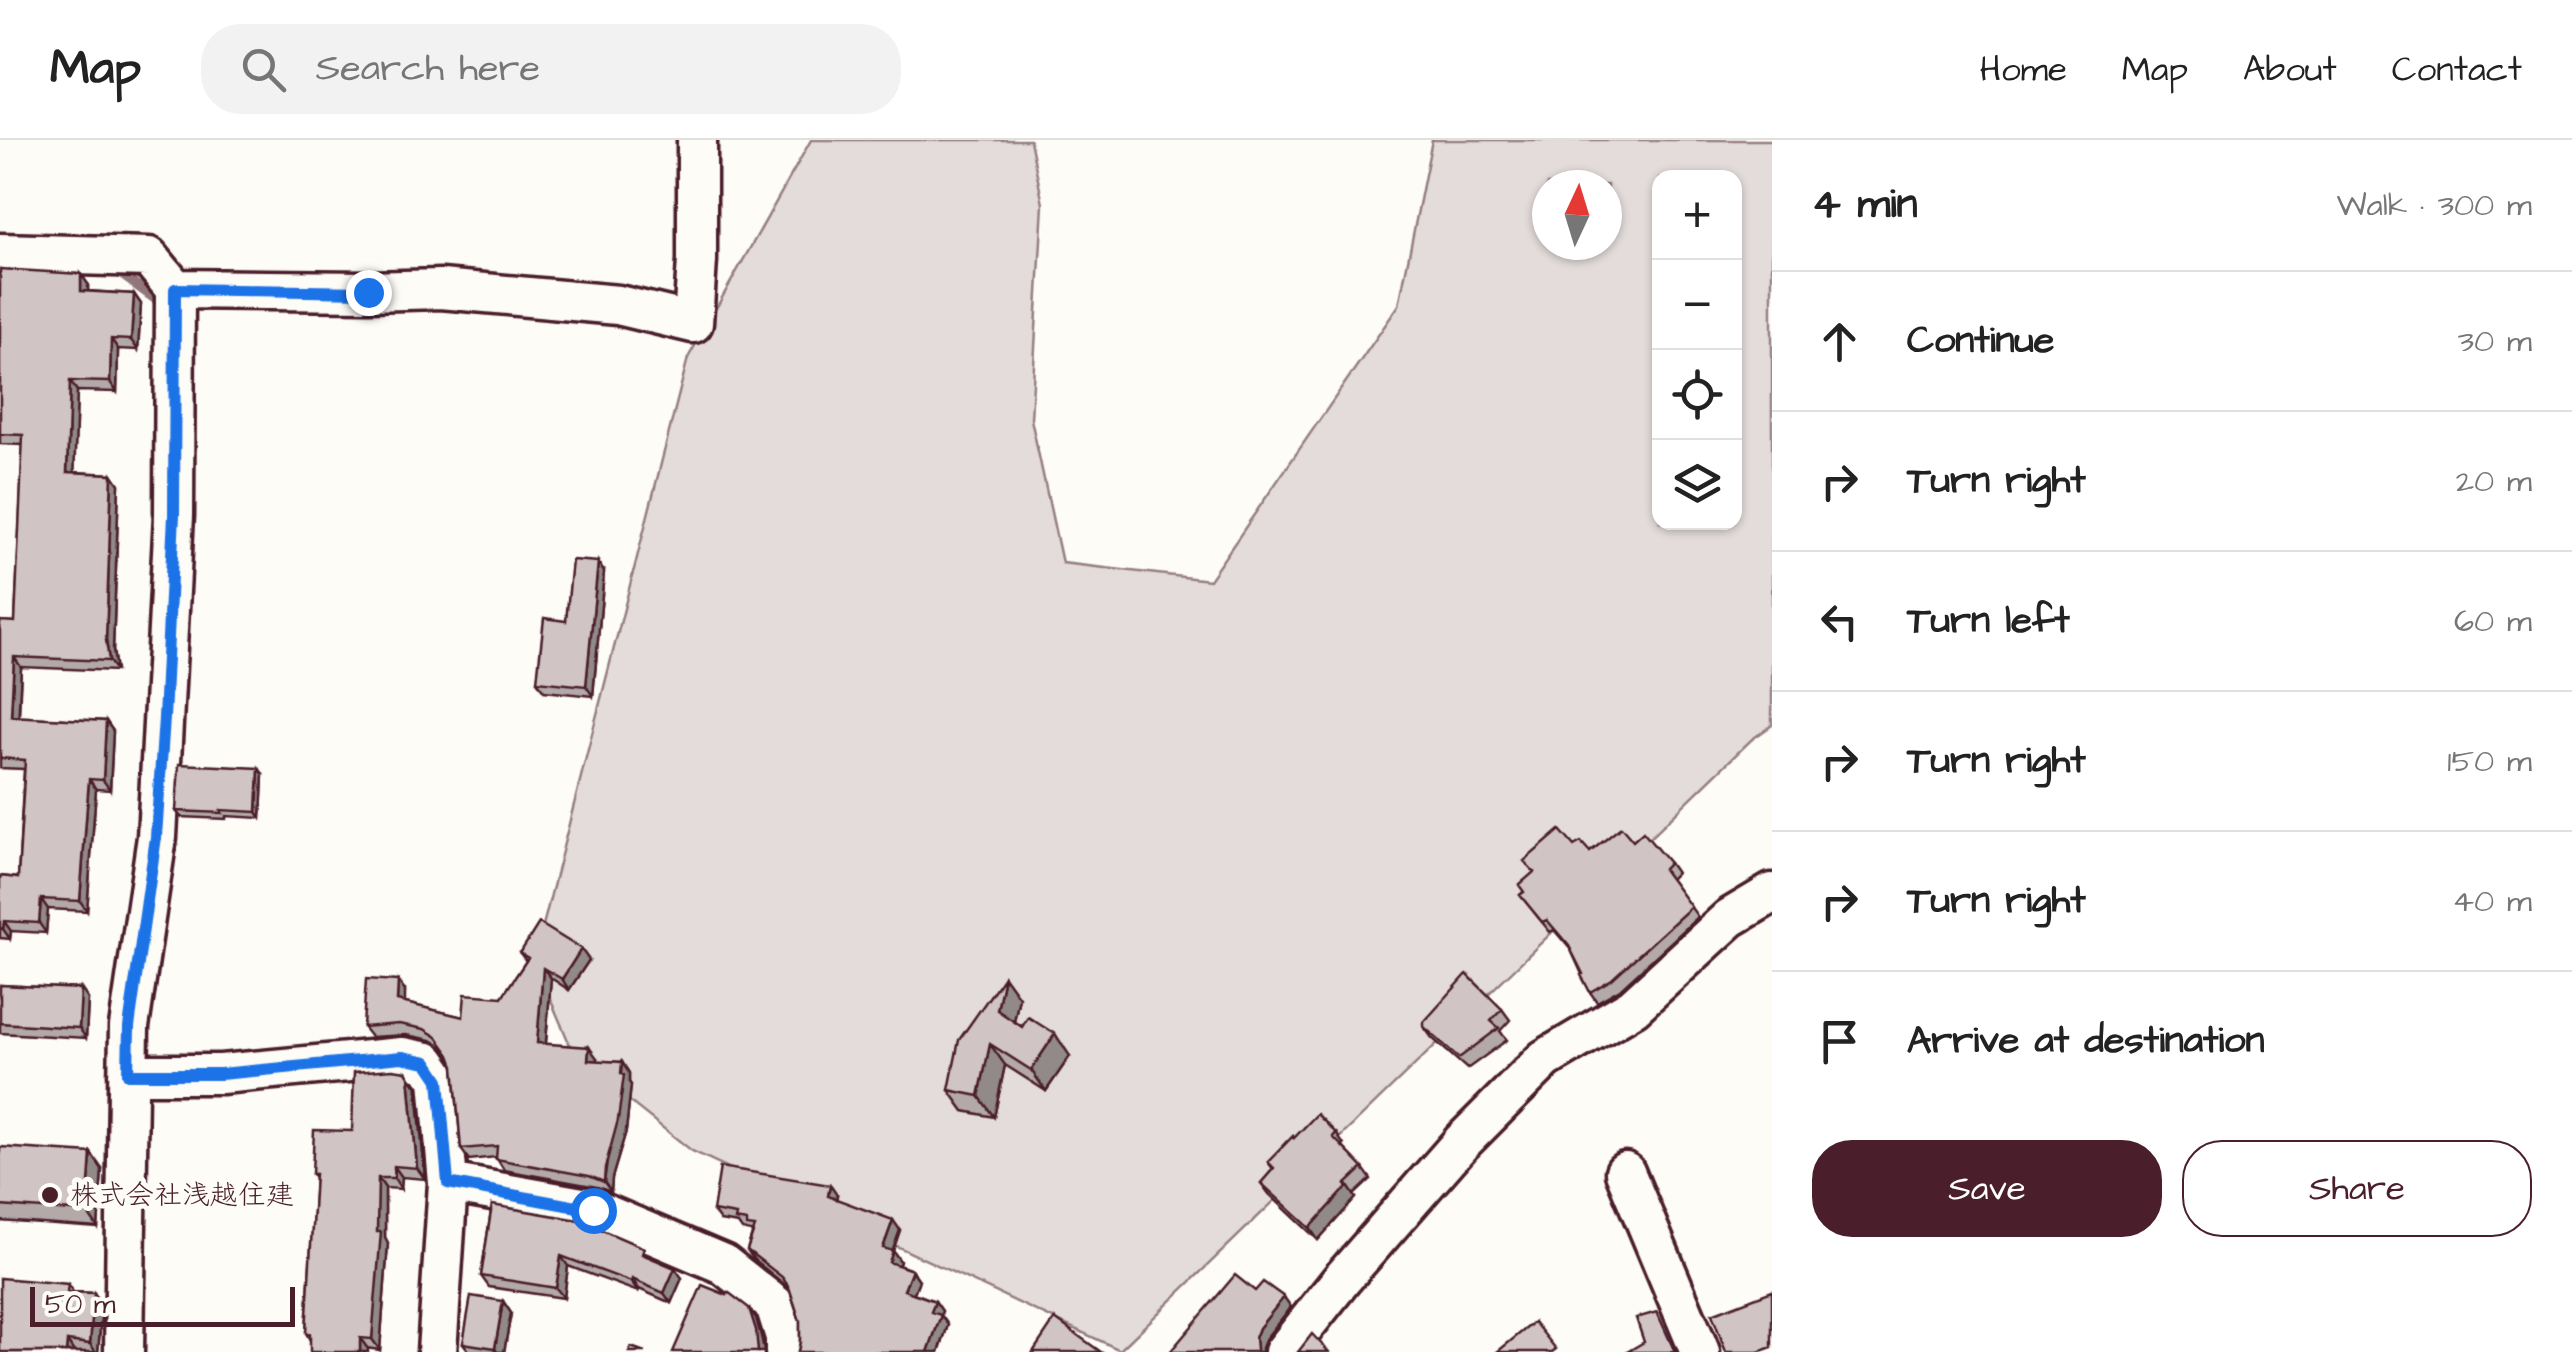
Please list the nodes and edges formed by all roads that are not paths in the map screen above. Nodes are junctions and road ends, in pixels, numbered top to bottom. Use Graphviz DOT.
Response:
graph roads {
  1 [pos="697,140"];
  2 [pos="0,253"];
  3 [pos="175,289"];
  4 [pos="1772,893"];
  5 [pos="128,1074"];
  6 [pos="1626,1172"];
  7 [pos="448,1183"];
  8 [pos="124,1352"];
  9 [pos="437,1352"];
  10 [pos="785,1352"];
  11 [pos="1284,1352"];
  12 [pos="1700,1352"];
  1 -- 3 [label="street"];
  2 -- 3 [label="street"];
  3 -- 5 [label="street"];
  4 -- 11 [label="street"];
  5 -- 7 [label="street"];
  5 -- 8 [label="street"];
  6 -- 12 [label="street"];
  7 -- 9 [label="street"];
  7 -- 10 [label="street"];
}
